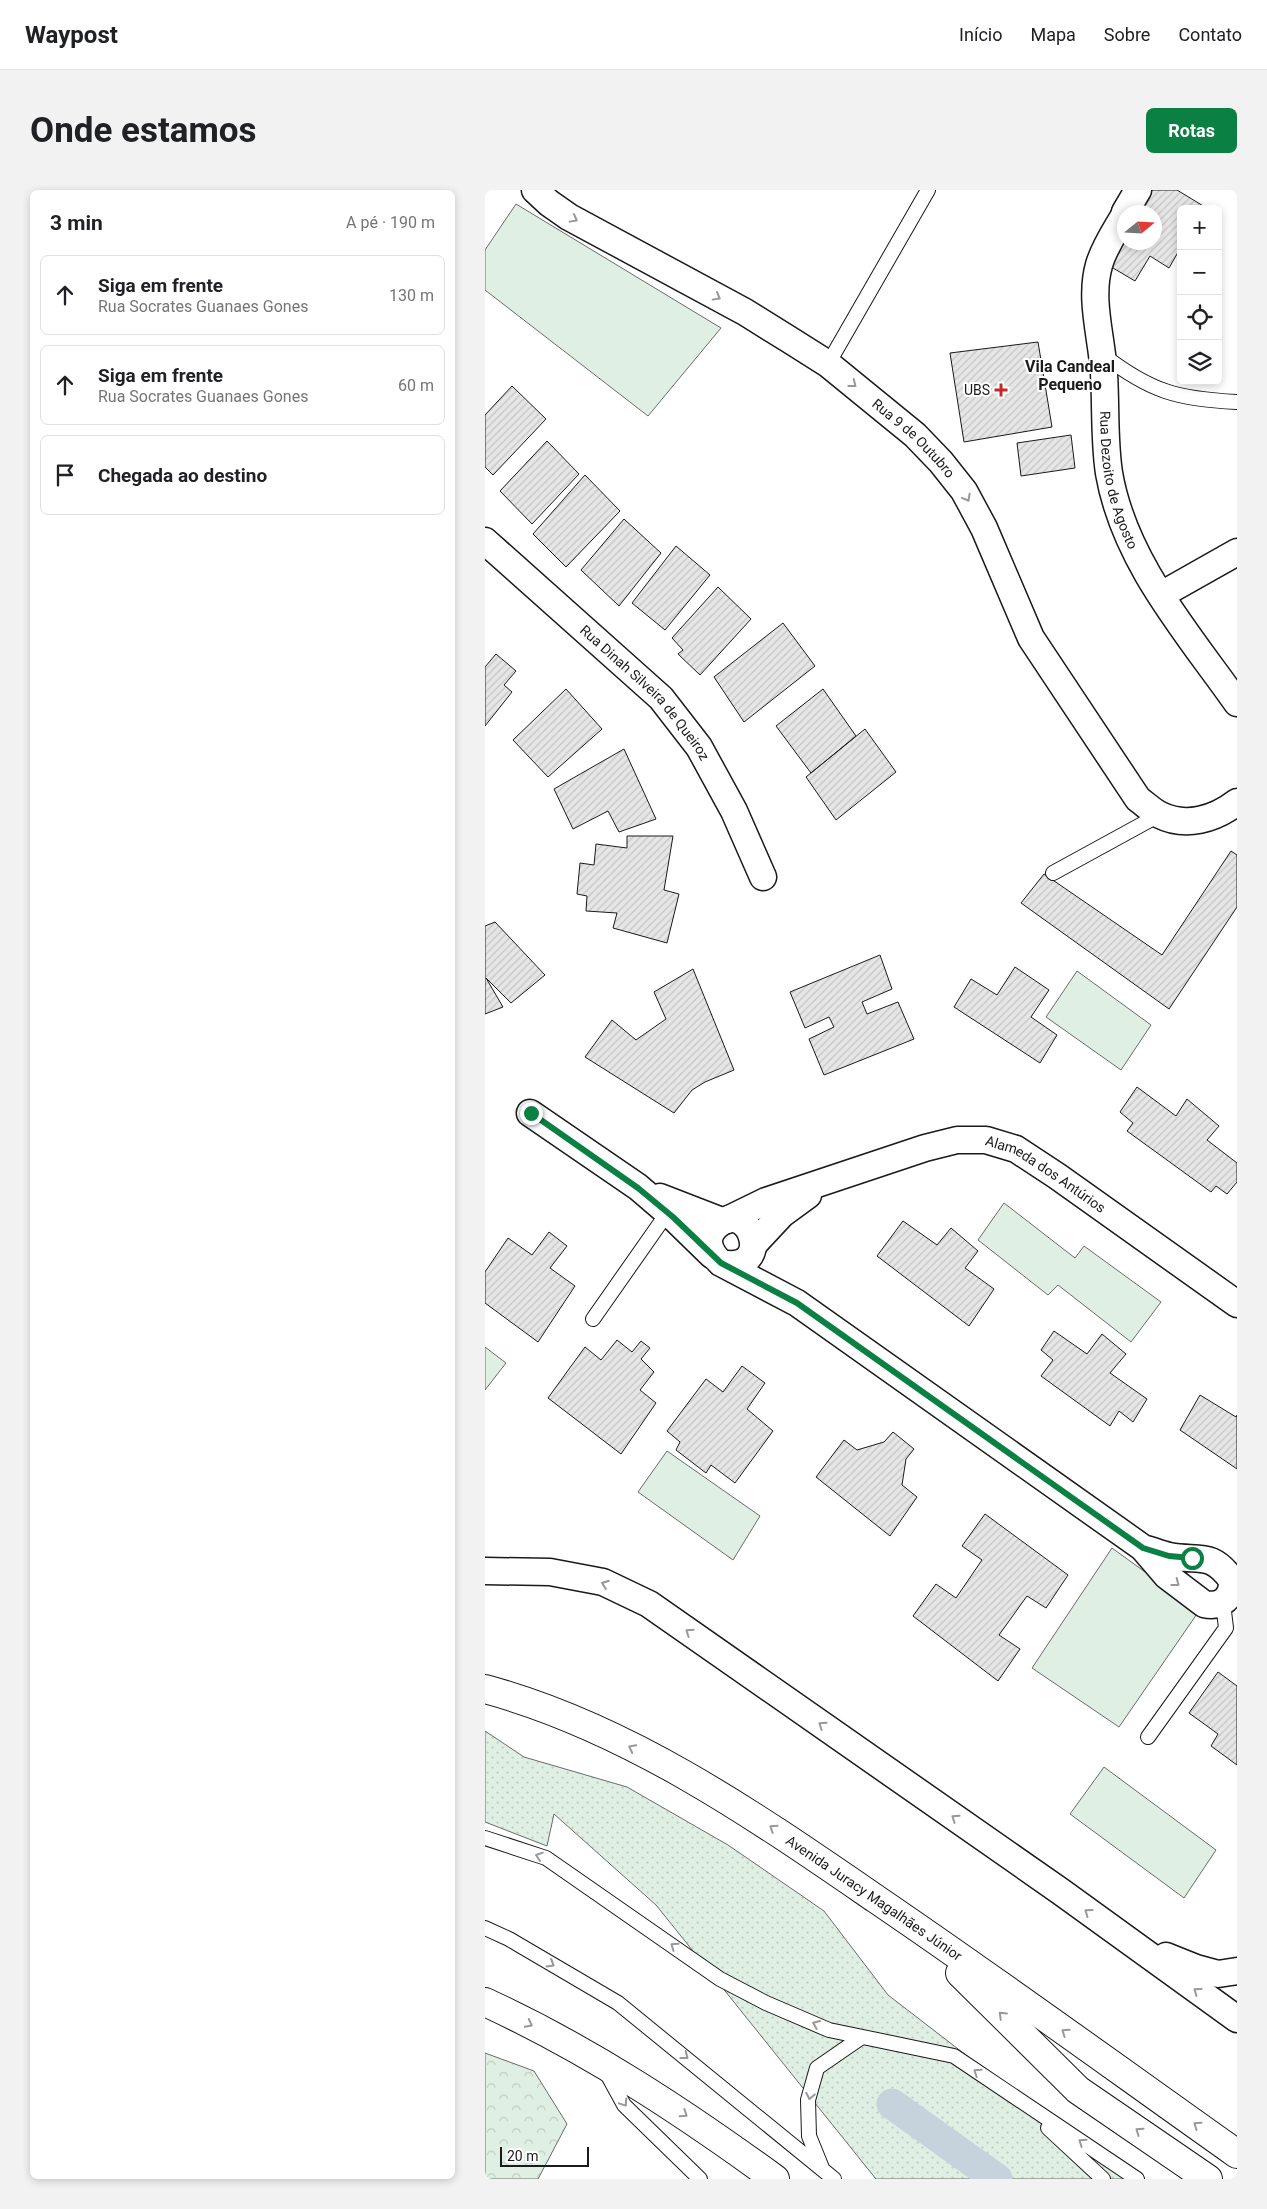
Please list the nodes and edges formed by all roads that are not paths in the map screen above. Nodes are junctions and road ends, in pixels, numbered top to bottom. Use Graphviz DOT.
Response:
graph roads {
  1 [pos="535,190"];
  2 [pos="928,190"];
  3 [pos="1138,190"];
  4 [pos="1130,205"];
  5 [pos="1117,229"];
  6 [pos="1102,355"];
  7 [pos="828,364"];
  8 [pos="1237,402"];
  9 [pos="485,541"];
  10 [pos="1237,552"];
  11 [pos="1161,595"];
  12 [pos="1237,703"];
  13 [pos="1233,811"];
  14 [pos="1159,815"];
  15 [pos="1053,873"];
  16 [pos="763,877"];
  17 [pos="531,1113"];
  18 [pos="829,1181"];
  19 [pos="638,1188"];
  20 [pos="668,1212"];
  21 [pos="725,1221"];
  22 [pos="753,1246"];
  23 [pos="717,1259"];
  24 [pos="797,1303"];
  25 [pos="1237,1304"];
  26 [pos="593,1319"];
  27 [pos="1143,1548"];
  28 [pos="485,1572"];
  29 [pos="1223,1602"];
  30 [pos="485,1689"];
  31 [pos="1149,1737"];
  32 [pos="485,1838"];
  33 [pos="914,1925"];
  34 [pos="485,1928"];
  35 [pos="1128,1940"];
  36 [pos="1237,1971"];
  37 [pos="485,2002"];
  38 [pos="1237,2019"];
  39 [pos="862,2037"];
  40 [pos="600,2060"];
  41 [pos="1017,2099"];
  42 [pos="1237,2154"];
  43 [pos="829,2175"];
  44 [pos="700,2179"];
  45 [pos="775,2179"];
  46 [pos="1103,2179"];
  47 [pos="1137,2179"];
  48 [pos="1207,2179"];
  1 -- 7 [label="street, Rua 9 de Outubro, one-way"];
  2 -- 7 [label="lane"];
  3 -- 4 [label="street, Rua Dezoito de Agosto"];
  5 -- 6 [label="street, Rua Dezoito de Agosto"];
  6 -- 8 [label="lane"];
  6 -- 11 [label="street, Rua Dezoito de Agosto"];
  7 -- 14 [label="street, Rua 9 de Outubro, one-way"];
  9 -- 16 [label="street, Rua Dinah Silveira de Queiroz"];
  10 -- 11 [label="street"];
  11 -- 12 [label="street, Rua Dezoito de Agosto"];
  13 -- 14 [label="street"];
  14 -- 15 [label="lane"];
  17 -- 19 [label="street"];
  18 -- 21 [label="street, Alameda dos Antúrios"];
  18 -- 22 [label="street, Alameda dos Antúrios"];
  18 -- 25 [label="street, Alameda dos Antúrios"];
  19 -- 20 [label="street"];
  19 -- 21 [label="street"];
  20 -- 23 [label="street"];
  20 -- 26 [label="lane"];
  21 -- 22 [label="street"];
  21 -- 23 [label="street"];
  22 -- 23 [label="street"];
  22 -- 24 [label="street"];
  23 -- 24 [label="street"];
  24 -- 27 [label="street"];
  27 -- 29 [label="street, one-way"];
  27 -- 29 [label="street"];
  35 -- 28 [label="street, one-way"];
  29 -- 31 [label="lane"];
  33 -- 30 [label="main road, Avenida Juracy Magalhães Júnior, one-way"];
  39 -- 32 [label="lane, one-way"];
  42 -- 33 [label="main road, Avenida Juracy Magalhães Júnior, one-way"];
  48 -- 33 [label="main road, one-way"];
  34 -- 43 [label="lane, one-way"];
  35 -- 36 [label="street"];
  38 -- 35 [label="street, one-way"];
  37 -- 40 [label="main road, one-way"];
  41 -- 39 [label="lane, one-way"];
  39 -- 43 [label="lane, one-way"];
  40 -- 44 [label="lane, one-way"];
  40 -- 45 [label="main road, one-way"];
  41 -- 46 [label="lane"];
  47 -- 41 [label="lane, one-way"];
}
